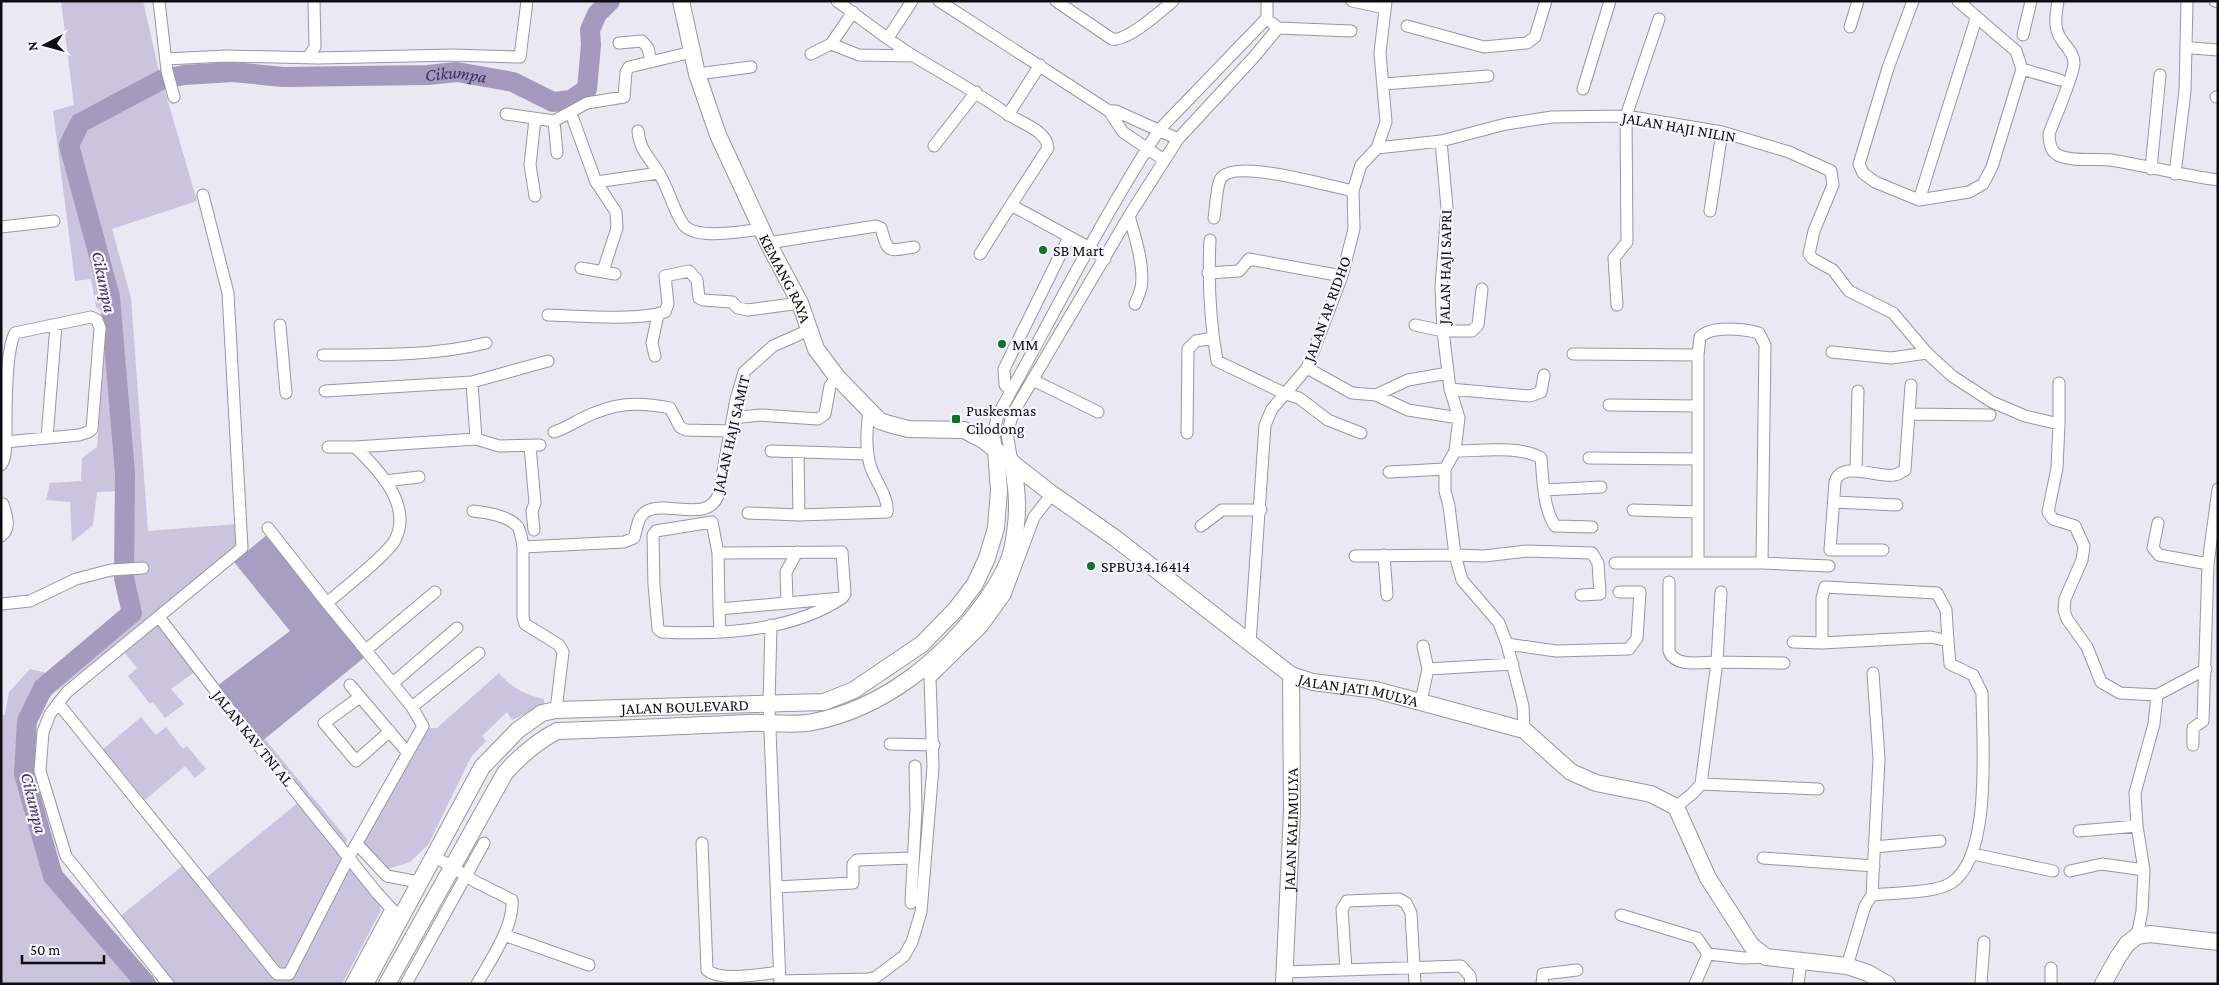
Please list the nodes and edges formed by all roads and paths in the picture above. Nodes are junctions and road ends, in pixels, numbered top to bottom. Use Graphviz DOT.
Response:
graph roads {
  1 [pos="158,1"];
  2 [pos="314,1"];
  3 [pos="526,1"];
  4 [pos="681,1"];
  5 [pos="837,1"];
  6 [pos="912,1"];
  7 [pos="939,1"];
  8 [pos="1056,1"];
  9 [pos="1173,1"];
  10 [pos="1267,1"];
  11 [pos="1352,1"];
  12 [pos="1610,1"];
  13 [pos="1858,1"];
  14 [pos="1913,1"];
  15 [pos="1958,1"];
  16 [pos="2031,1"];
  17 [pos="2058,1"];
  18 [pos="2187,1"];
  19 [pos="1543,2"];
  20 [pos="1385,4"];
  21 [pos="853,12"];
  22 [pos="1267,18"];
  23 [pos="1659,18"];
  24 [pos="1976,19"];
  25 [pos="1407,26"];
  26 [pos="1850,27"];
  27 [pos="1278,28"];
  28 [pos="1351,31"];
  29 [pos="2023,35"];
  30 [pos="888,38"];
  31 [pos="619,43"];
  32 [pos="832,44"];
  33 [pos="2192,48"];
  34 [pos="2218,50"];
  35 [pos="692,52"];
  36 [pos="811,54"];
  37 [pos="309,56"];
  38 [pos="914,56"];
  39 [pos="651,62"];
  40 [pos="166,65"];
  41 [pos="1040,66"];
  42 [pos="751,67"];
  43 [pos="2022,68"];
  44 [pos="697,74"];
  45 [pos="2160,75"];
  46 [pos="1488,76"];
  47 [pos="2060,80"];
  48 [pos="1384,84"];
  49 [pos="1584,89"];
  50 [pos="976,92"];
  51 [pos="174,97"];
  52 [pos="1109,111"];
  53 [pos="506,114"];
  54 [pos="1008,114"];
  55 [pos="1626,116"];
  56 [pos="535,119"];
  57 [pos="573,119"];
  58 [pos="554,121"];
  59 [pos="1159,130"];
  60 [pos="638,131"];
  61 [pos="1722,132"];
  62 [pos="1178,139"];
  63 [pos="1441,141"];
  64 [pos="934,146"];
  65 [pos="1377,148"];
  66 [pos="1146,150"];
  67 [pos="558,153"];
  68 [pos="1164,160"];
  69 [pos="2151,169"];
  70 [pos="659,173"];
  71 [pos="2175,174"];
  72 [pos="2218,180"];
  73 [pos="596,182"];
  74 [pos="1353,191"];
  75 [pos="203,195"];
  76 [pos="535,196"];
  77 [pos="1919,200"];
  78 [pos="1011,206"];
  79 [pos="1710,211"];
  80 [pos="1129,216"];
  81 [pos="1214,218"];
  82 [pos="54,222"];
  83 [pos="1,227"];
  84 [pos="765,236"];
  85 [pos="1069,237"];
  86 [pos="1210,240"];
  87 [pos="914,247"];
  88 [pos="1090,248"];
  89 [pos="980,254"];
  90 [pos="1104,259"];
  91 [pos="581,268"];
  92 [pos="603,271"];
  93 [pos="1208,273"];
  94 [pos="615,274"];
  95 [pos="1342,276"];
  96 [pos="1482,289"];
  97 [pos="800,303"];
  98 [pos="1136,304"];
  99 [pos="1617,305"];
  100 [pos="658,314"];
  101 [pos="548,315"];
  102 [pos="56,325"];
  103 [pos="1415,325"];
  104 [pos="280,326"];
  105 [pos="809,330"];
  106 [pos="1444,331"];
  107 [pos="1213,338"];
  108 [pos="486,343"];
  109 [pos="1832,352"];
  110 [pos="1927,353"];
  111 [pos="1573,354"];
  112 [pos="323,355"];
  113 [pos="1698,355"];
  114 [pos="655,356"];
  115 [pos="548,361"];
  116 [pos="1307,368"];
  117 [pos="1448,373"];
  118 [pos="1544,375"];
  119 [pos="4,376"];
  120 [pos="837,377"];
  121 [pos="1033,380"];
  122 [pos="472,382"];
  123 [pos="2059,382"];
  124 [pos="1911,385"];
  125 [pos="1450,388"];
  126 [pos="1012,390"];
  127 [pos="1858,391"];
  128 [pos="325,392"];
  129 [pos="286,393"];
  130 [pos="1286,394"];
  131 [pos="1376,395"];
  132 [pos="1609,405"];
  133 [pos="1698,406"];
  134 [pos="869,410"];
  135 [pos="1098,412"];
  136 [pos="1909,414"];
  137 [pos="1990,416"];
  138 [pos="733,418"];
  139 [pos="1459,418"];
  140 [pos="2059,424"];
  141 [pos="731,431"];
  142 [pos="554,432"];
  143 [pos="1187,433"];
  144 [pos="1361,433"];
  145 [pos="47,438"];
  146 [pos="476,439"];
  147 [pos="5,442"];
  148 [pos="328,447"];
  149 [pos="355,447"];
  150 [pos="771,451"];
  151 [pos="996,451"];
  152 [pos="1455,451"];
  153 [pos="798,452"];
  154 [pos="868,454"];
  155 [pos="1589,458"];
  156 [pos="1698,459"];
  157 [pos="1012,462"];
  158 [pos="1,465"];
  159 [pos="1445,469"];
  160 [pos="1856,471"];
  161 [pos="1389,472"];
  162 [pos="419,477"];
  163 [pos="385,481"];
  164 [pos="1037,482"];
  165 [pos="1601,487"];
  166 [pos="2218,489"];
  167 [pos="1544,490"];
  168 [pos="1018,491"];
  169 [pos="1052,494"];
  170 [pos="1834,502"];
  171 [pos="3,504"];
  172 [pos="1897,505"];
  173 [pos="1017,510"];
  174 [pos="1260,510"];
  175 [pos="1632,510"];
  176 [pos="473,511"];
  177 [pos="1698,512"];
  178 [pos="748,513"];
  179 [pos="798,515"];
  180 [pos="1034,517"];
  181 [pos="2158,523"];
  182 [pos="1201,526"];
  183 [pos="268,528"];
  184 [pos="1592,528"];
  185 [pos="534,530"];
  186 [pos="1,536"];
  187 [pos="523,547"];
  188 [pos="1830,550"];
  189 [pos="1883,550"];
  190 [pos="718,552"];
  191 [pos="797,552"];
  192 [pos="1384,555"];
  193 [pos="1455,555"];
  194 [pos="1355,556"];
  195 [pos="1615,563"];
  196 [pos="1698,563"];
  197 [pos="1762,563"];
  198 [pos="2208,564"];
  199 [pos="1829,566"];
  200 [pos="138,568"];
  201 [pos="1670,582"];
  202 [pos="1825,587"];
  203 [pos="435,592"];
  204 [pos="1618,592"];
  205 [pos="1721,592"];
  206 [pos="1387,595"];
  207 [pos="1580,595"];
  208 [pos="842,598"];
  209 [pos="787,602"];
  210 [pos="327,603"];
  211 [pos="1,604"];
  212 [pos="719,609"];
  213 [pos="2212,613"];
  214 [pos="159,617"];
  215 [pos="771,625"];
  216 [pos="457,628"];
  217 [pos="720,632"];
  218 [pos="1948,641"];
  219 [pos="1793,642"];
  220 [pos="1250,643"];
  221 [pos="1822,643"];
  222 [pos="1507,644"];
  223 [pos="1423,646"];
  224 [pos="366,650"];
  225 [pos="479,653"];
  226 [pos="1717,662"];
  227 [pos="1784,662"];
  228 [pos="1513,664"];
  229 [pos="1428,668"];
  230 [pos="2212,670"];
  231 [pos="928,673"];
  232 [pos="1873,673"];
  233 [pos="1291,675"];
  234 [pos="393,683"];
  235 [pos="350,685"];
  236 [pos="2157,696"];
  237 [pos="360,697"];
  238 [pos="1421,701"];
  239 [pos="58,703"];
  240 [pos="769,705"];
  241 [pos="412,707"];
  242 [pos="556,710"];
  243 [pos="770,722"];
  244 [pos="1524,730"];
  245 [pos="390,731"];
  246 [pos="890,744"];
  247 [pos="934,744"];
  248 [pos="2193,745"];
  249 [pos="408,752"];
  250 [pos="915,766"];
  251 [pos="1701,784"];
  252 [pos="1818,789"];
  253 [pos="1676,807"];
  254 [pos="2137,826"];
  255 [pos="2079,831"];
  256 [pos="1940,841"];
  257 [pos="484,843"];
  258 [pos="702,843"];
  259 [pos="356,844"];
  260 [pos="1874,847"];
  261 [pos="1973,854"];
  262 [pos="349,856"];
  263 [pos="434,856"];
  264 [pos="912,858"];
  265 [pos="1763,858"];
  266 [pos="1874,866"];
  267 [pos="458,870"];
  268 [pos="2144,870"];
  269 [pos="2053,871"];
  270 [pos="2070,871"];
  271 [pos="419,882"];
  272 [pos="776,887"];
  273 [pos="1872,896"];
  274 [pos="911,903"];
  275 [pos="396,913"];
  276 [pos="1621,915"];
  277 [pos="504,935"];
  278 [pos="2137,936"];
  279 [pos="1984,942"];
  280 [pos="2218,942"];
  281 [pos="1708,954"];
  282 [pos="1766,957"];
  283 [pos="1801,961"];
  284 [pos="589,965"];
  285 [pos="1847,966"];
  286 [pos="2051,968"];
  287 [pos="1414,969"];
  288 [pos="1346,970"];
  289 [pos="1577,970"];
  290 [pos="1284,978"];
  291 [pos="779,980"];
  292 [pos="168,984"];
  293 [pos="351,984"];
  294 [pos="365,984"];
  295 [pos="387,984"];
  296 [pos="406,984"];
  297 [pos="477,984"];
  298 [pos="1416,984"];
  299 [pos="1471,984"];
  300 [pos="1542,984"];
  301 [pos="1695,984"];
  302 [pos="1798,984"];
  303 [pos="1887,984"];
  304 [pos="1981,984"];
  305 [pos="2051,984"];
  306 [pos="2103,984"];
  1 -- 40 [label="street"];
  2 -- 37 [label="street"];
  3 -- 37 [label="street"];
  4 -- 35 [label="main road, KEMANG RAYA"];
  5 -- 21 [label="street"];
  6 -- 30 [label="street"];
  7 -- 41 [label="street"];
  8 -- 9 [label="street"];
  10 -- 22 [label="street"];
  11 -- 20 [label="street"];
  12 -- 49 [label="street"];
  13 -- 26 [label="street"];
  14 -- 77 [label="street"];
  15 -- 24 [label="street"];
  16 -- 29 [label="street"];
  17 -- 69 [label="street"];
  18 -- 71 [label="street"];
  19 -- 25 [label="street"];
  20 -- 48 [label="street, JALAN AR RIDHO"];
  21 -- 30 [label="street"];
  21 -- 32 [label="street"];
  22 -- 27 [label="street"];
  22 -- 59 [label="street"];
  23 -- 55 [label="street"];
  24 -- 43 [label="street"];
  24 -- 77 [label="street"];
  27 -- 28 [label="street"];
  27 -- 62 [label="street"];
  30 -- 38 [label="street"];
  31 -- 39 [label="street"];
  32 -- 36 [label="street"];
  32 -- 38 [label="street"];
  33 -- 34 [label="street"];
  35 -- 39 [label="street"];
  35 -- 44 [label="main road, KEMANG RAYA"];
  37 -- 40 [label="street"];
  38 -- 50 [label="street"];
  39 -- 58 [label="street"];
  40 -- 51 [label="street"];
  41 -- 52 [label="street"];
  41 -- 54 [label="street"];
  42 -- 44 [label="street"];
  43 -- 47 [label="street"];
  43 -- 77 [label="street"];
  44 -- 84 [label="main road, KEMANG RAYA"];
  45 -- 69 [label="street"];
  46 -- 48 [label="street"];
  48 -- 65 [label="street, JALAN AR RIDHO"];
  50 -- 54 [label="street"];
  50 -- 64 [label="street"];
  52 -- 59 [label="street"];
  52 -- 66 [label="street"];
  53 -- 56 [label="street"];
  54 -- 78 [label="street"];
  55 -- 61 [label="street, JALAN HAJI NILIN"];
  55 -- 63 [label="street, JALAN HAJI NILIN"];
  55 -- 99 [label="street"];
  56 -- 58 [label="street"];
  56 -- 76 [label="street"];
  57 -- 73 [label="street"];
  58 -- 67 [label="street"];
  59 -- 62 [label="street"];
  59 -- 66 [label="street"];
  60 -- 70 [label="street"];
  61 -- 79 [label="street"];
  61 -- 110 [label="street, JALAN HAJI NILIN"];
  62 -- 68 [label="street"];
  63 -- 65 [label="street, JALAN HAJI NILIN"];
  63 -- 106 [label="street, JALAN HAJI SAPRI"];
  65 -- 74 [label="street, JALAN AR RIDHO"];
  66 -- 68 [label="street"];
  66 -- 88 [label="street"];
  68 -- 80 [label="street"];
  69 -- 71 [label="street"];
  70 -- 73 [label="street"];
  70 -- 84 [label="street"];
  71 -- 72 [label="street"];
  73 -- 92 [label="street"];
  74 -- 81 [label="street"];
  74 -- 95 [label="street, JALAN AR RIDHO"];
  75 -- 214 [label="street"];
  78 -- 85 [label="street"];
  78 -- 89 [label="street"];
  80 -- 90 [label="street"];
  80 -- 98 [label="street"];
  82 -- 83 [label="street"];
  84 -- 87 [label="street"];
  84 -- 97 [label="main road, KEMANG RAYA"];
  85 -- 88 [label="street"];
  85 -- 126 [label="street"];
  86 -- 93 [label="street"];
  88 -- 90 [label="street"];
  88 -- 126 [label="street"];
  90 -- 121 [label="street"];
  91 -- 92 [label="street"];
  92 -- 94 [label="street"];
  93 -- 95 [label="street"];
  93 -- 107 [label="street"];
  95 -- 116 [label="street, JALAN AR RIDHO"];
  96 -- 106 [label="street"];
  97 -- 100 [label="street"];
  97 -- 105 [label="main road, KEMANG RAYA"];
  100 -- 101 [label="street"];
  100 -- 114 [label="street"];
  102 -- 119 [label="street"];
  102 -- 145 [label="street"];
  102 -- 145 [label="street"];
  103 -- 106 [label="street"];
  104 -- 129 [label="street"];
  105 -- 120 [label="main road, KEMANG RAYA"];
  105 -- 138 [label="street, JALAN HAJI SAMIT"];
  106 -- 117 [label="street, JALAN HAJI SAPRI"];
  107 -- 130 [label="street"];
  107 -- 143 [label="street"];
  108 -- 112 [label="street"];
  109 -- 110 [label="street"];
  110 -- 140 [label="street"];
  111 -- 113 [label="street"];
  113 -- 133 [label="street"];
  113 -- 197 [label="street"];
  115 -- 122 [label="street"];
  116 -- 130 [label="street, JALAN AR RIDHO"];
  116 -- 131 [label="street"];
  117 -- 125 [label="street, JALAN HAJI SAPRI"];
  117 -- 131 [label="street"];
  118 -- 125 [label="street"];
  119 -- 147 [label="street"];
  120 -- 134 [label="main road, KEMANG RAYA"];
  120 -- 138 [label="street"];
  121 -- 135 [label="street"];
  121 -- 157 [label="street"];
  122 -- 128 [label="street"];
  122 -- 146 [label="street"];
  123 -- 140 [label="street"];
  124 -- 136 [label="street"];
  125 -- 139 [label="street, JALAN HAJI SAPRI"];
  126 -- 151 [label="street"];
  127 -- 160 [label="street"];
  130 -- 144 [label="street"];
  130 -- 174 [label="street, JALAN AR RIDHO"];
  131 -- 139 [label="street"];
  132 -- 133 [label="street"];
  133 -- 156 [label="street"];
  134 -- 151 [label="main road, KEMANG RAYA"];
  134 -- 154 [label="street"];
  136 -- 137 [label="street"];
  136 -- 160 [label="street"];
  138 -- 141 [label="street, JALAN HAJI SAMIT"];
  139 -- 152 [label="street, JALAN HAJI SAPRI"];
  140 -- 236 [label="street"];
  141 -- 142 [label="street"];
  141 -- 187 [label="street, JALAN HAJI SAMIT"];
  145 -- 147 [label="street"];
  146 -- 149 [label="street"];
  146 -- 185 [label="street"];
  147 -- 158 [label="street"];
  148 -- 149 [label="street"];
  149 -- 163 [label="street"];
  150 -- 153 [label="street"];
  151 -- 157 [label="main road, JALAN JATI MULYA"];
  151 -- 240 [label="main road, JALAN BOULEVARD"];
  152 -- 159 [label="street, JALAN HAJI SAPRI"];
  152 -- 167 [label="street"];
  153 -- 154 [label="street"];
  153 -- 179 [label="street"];
  154 -- 179 [label="street"];
  155 -- 156 [label="street"];
  156 -- 177 [label="street"];
  157 -- 164 [label="main road, JALAN JATI MULYA"];
  157 -- 168 [label="main road, JALAN BOULEVARD"];
  159 -- 161 [label="street"];
  159 -- 193 [label="street"];
  160 -- 170 [label="street"];
  162 -- 163 [label="street"];
  163 -- 210 [label="street"];
  164 -- 168 [label="main road"];
  164 -- 169 [label="main road, JALAN JATI MULYA"];
  165 -- 167 [label="street"];
  166 -- 198 [label="street"];
  167 -- 184 [label="street"];
  168 -- 173 [label="main road, JALAN BOULEVARD"];
  169 -- 180 [label="street"];
  169 -- 220 [label="main road, JALAN JATI MULYA"];
  170 -- 172 [label="street"];
  170 -- 188 [label="street"];
  171 -- 186 [label="street"];
  173 -- 180 [label="street"];
  173 -- 231 [label="main road, JALAN BOULEVARD"];
  174 -- 182 [label="street"];
  174 -- 220 [label="street, JALAN AR RIDHO"];
  175 -- 177 [label="street"];
  176 -- 187 [label="street"];
  177 -- 196 [label="street"];
  178 -- 179 [label="street"];
  180 -- 231 [label="street"];
  181 -- 198 [label="street"];
  183 -- 210 [label="street"];
  187 -- 242 [label="street"];
  188 -- 189 [label="street"];
  188 -- 199 [label="street"];
  190 -- 191 [label="street"];
  190 -- 212 [label="street"];
  190 -- 217 [label="street"];
  191 -- 208 [label="street"];
  191 -- 209 [label="street"];
  192 -- 193 [label="street"];
  192 -- 194 [label="street"];
  192 -- 206 [label="street"];
  193 -- 207 [label="street"];
  193 -- 222 [label="street"];
  195 -- 196 [label="street"];
  196 -- 197 [label="street"];
  197 -- 199 [label="street"];
  198 -- 213 [label="street"];
  199 -- 202 [label="street"];
  200 -- 211 [label="street"];
  201 -- 226 [label="street"];
  202 -- 218 [label="street"];
  202 -- 221 [label="street"];
  203 -- 224 [label="street"];
  204 -- 222 [label="street"];
  205 -- 226 [label="street"];
  208 -- 209 [label="street"];
  208 -- 215 [label="street"];
  209 -- 212 [label="street"];
  210 -- 224 [label="street"];
  212 -- 217 [label="street"];
  213 -- 230 [label="street"];
  214 -- 239 [label="street"];
  214 -- 262 [label="street, JALAN KAV TNI AL"];
  215 -- 217 [label="street"];
  215 -- 240 [label="street"];
  216 -- 234 [label="street"];
  218 -- 221 [label="street"];
  218 -- 261 [label="street"];
  219 -- 221 [label="street"];
  220 -- 233 [label="main road, JALAN JATI MULYA"];
  222 -- 228 [label="street"];
  223 -- 229 [label="street"];
  224 -- 234 [label="street"];
  225 -- 241 [label="street"];
  226 -- 227 [label="street"];
  226 -- 251 [label="street"];
  228 -- 229 [label="street"];
  228 -- 244 [label="street"];
  229 -- 238 [label="street"];
  230 -- 236 [label="street"];
  230 -- 248 [label="street"];
  231 -- 243 [label="main road, JALAN BOULEVARD"];
  231 -- 247 [label="street"];
  232 -- 260 [label="street"];
  233 -- 238 [label="main road, JALAN JATI MULYA"];
  233 -- 290 [label="main road, JALAN KALIMULYA"];
  234 -- 241 [label="street"];
  235 -- 237 [label="street"];
  236 -- 254 [label="street"];
  237 -- 245 [label="street"];
  237 -- 245 [label="street"];
  238 -- 244 [label="main road, JALAN JATI MULYA"];
  239 -- 262 [label="street"];
  239 -- 292 [label="street"];
  240 -- 242 [label="main road, JALAN BOULEVARD"];
  240 -- 243 [label="street"];
  241 -- 249 [label="street"];
  242 -- 263 [label="main road, JALAN BOULEVARD"];
  243 -- 267 [label="main road, JALAN BOULEVARD"];
  243 -- 272 [label="street"];
  244 -- 253 [label="main road, JALAN JATI MULYA"];
  245 -- 249 [label="street"];
  246 -- 247 [label="street"];
  247 -- 291 [label="street"];
  249 -- 259 [label="street"];
  250 -- 264 [label="street"];
  251 -- 252 [label="street"];
  251 -- 253 [label="street"];
  253 -- 282 [label="main road"];
  254 -- 255 [label="street"];
  254 -- 268 [label="street"];
  256 -- 260 [label="street"];
  257 -- 267 [label="street"];
  258 -- 291 [label="street"];
  259 -- 262 [label="street"];
  259 -- 271 [label="street"];
  260 -- 266 [label="street"];
  261 -- 269 [label="street"];
  261 -- 273 [label="street"];
  262 -- 275 [label="street, JALAN KAV TNI AL"];
  263 -- 267 [label="street"];
  263 -- 271 [label="main road, JALAN BOULEVARD"];
  264 -- 272 [label="street"];
  264 -- 274 [label="street"];
  265 -- 266 [label="street"];
  266 -- 273 [label="street"];
  267 -- 277 [label="street"];
  267 -- 295 [label="main road, JALAN BOULEVARD"];
  267 -- 296 [label="street"];
  268 -- 270 [label="street"];
  268 -- 278 [label="street"];
  271 -- 275 [label="main road, JALAN BOULEVARD"];
  272 -- 291 [label="street"];
  273 -- 285 [label="street"];
  275 -- 293 [label="street"];
  275 -- 294 [label="main road, JALAN BOULEVARD"];
  276 -- 281 [label="street"];
  277 -- 284 [label="street"];
  277 -- 297 [label="street"];
  278 -- 280 [label="main road"];
  278 -- 306 [label="main road"];
  279 -- 304 [label="street"];
  281 -- 282 [label="street"];
  281 -- 301 [label="street"];
  282 -- 283 [label="main road"];
  283 -- 285 [label="main road"];
  283 -- 302 [label="street"];
  285 -- 303 [label="main road"];
  286 -- 305 [label="street"];
  287 -- 288 [label="street"];
  287 -- 288 [label="street"];
  287 -- 298 [label="street"];
  287 -- 299 [label="street"];
  288 -- 290 [label="street"];
  289 -- 300 [label="street"];
}
